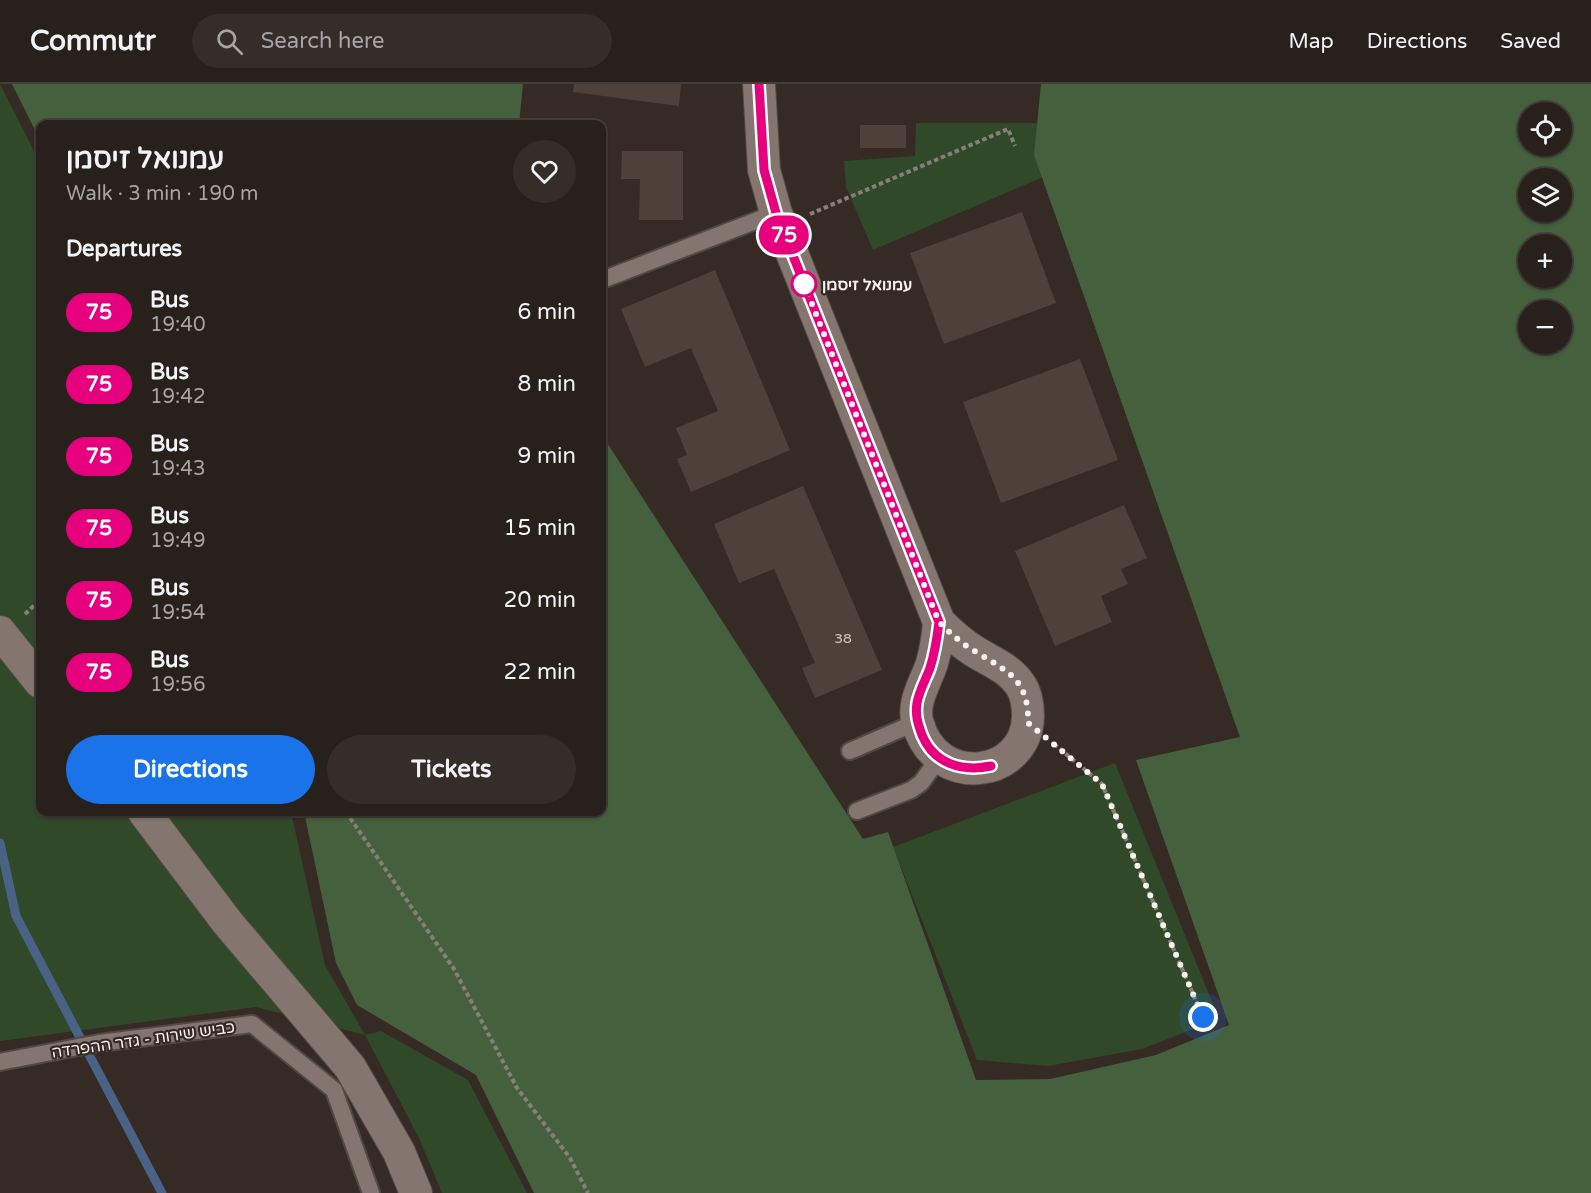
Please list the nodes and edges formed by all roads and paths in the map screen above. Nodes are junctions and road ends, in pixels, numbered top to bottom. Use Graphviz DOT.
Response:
graph roads {
  1 [pos="759,84"];
  2 [pos="1014,146"];
  3 [pos="778,220"];
  4 [pos="606,279"];
  5 [pos="939,622"];
  6 [pos="0,632"];
  7 [pos="36,677"];
  8 [pos="917,722"];
  9 [pos="1028,723"];
  10 [pos="850,751"];
  11 [pos="939,758"];
  12 [pos="857,811"];
  13 [pos="147,816"];
  14 [pos="349,816"];
  15 [pos="1203,1017"];
  16 [pos="0,1062"];
  17 [pos="371,1193"];
  18 [pos="416,1193"];
  19 [pos="588,1193"];
  1 -- 3 [label="street"];
  2 -- 3 [label="path"];
  3 -- 4 [label="lane"];
  3 -- 5 [label="street"];
  5 -- 8 [label="street"];
  5 -- 9 [label="street"];
  6 -- 7 [label="street"];
  8 -- 10 [label="lane"];
  8 -- 11 [label="street"];
  9 -- 11 [label="street"];
  9 -- 15 [label="path"];
  11 -- 12 [label="lane"];
  13 -- 18 [label="street"];
  14 -- 19 [label="path"];
  16 -- 17 [label="lane, כביש שירות - גדר ההפרדה"];
}
